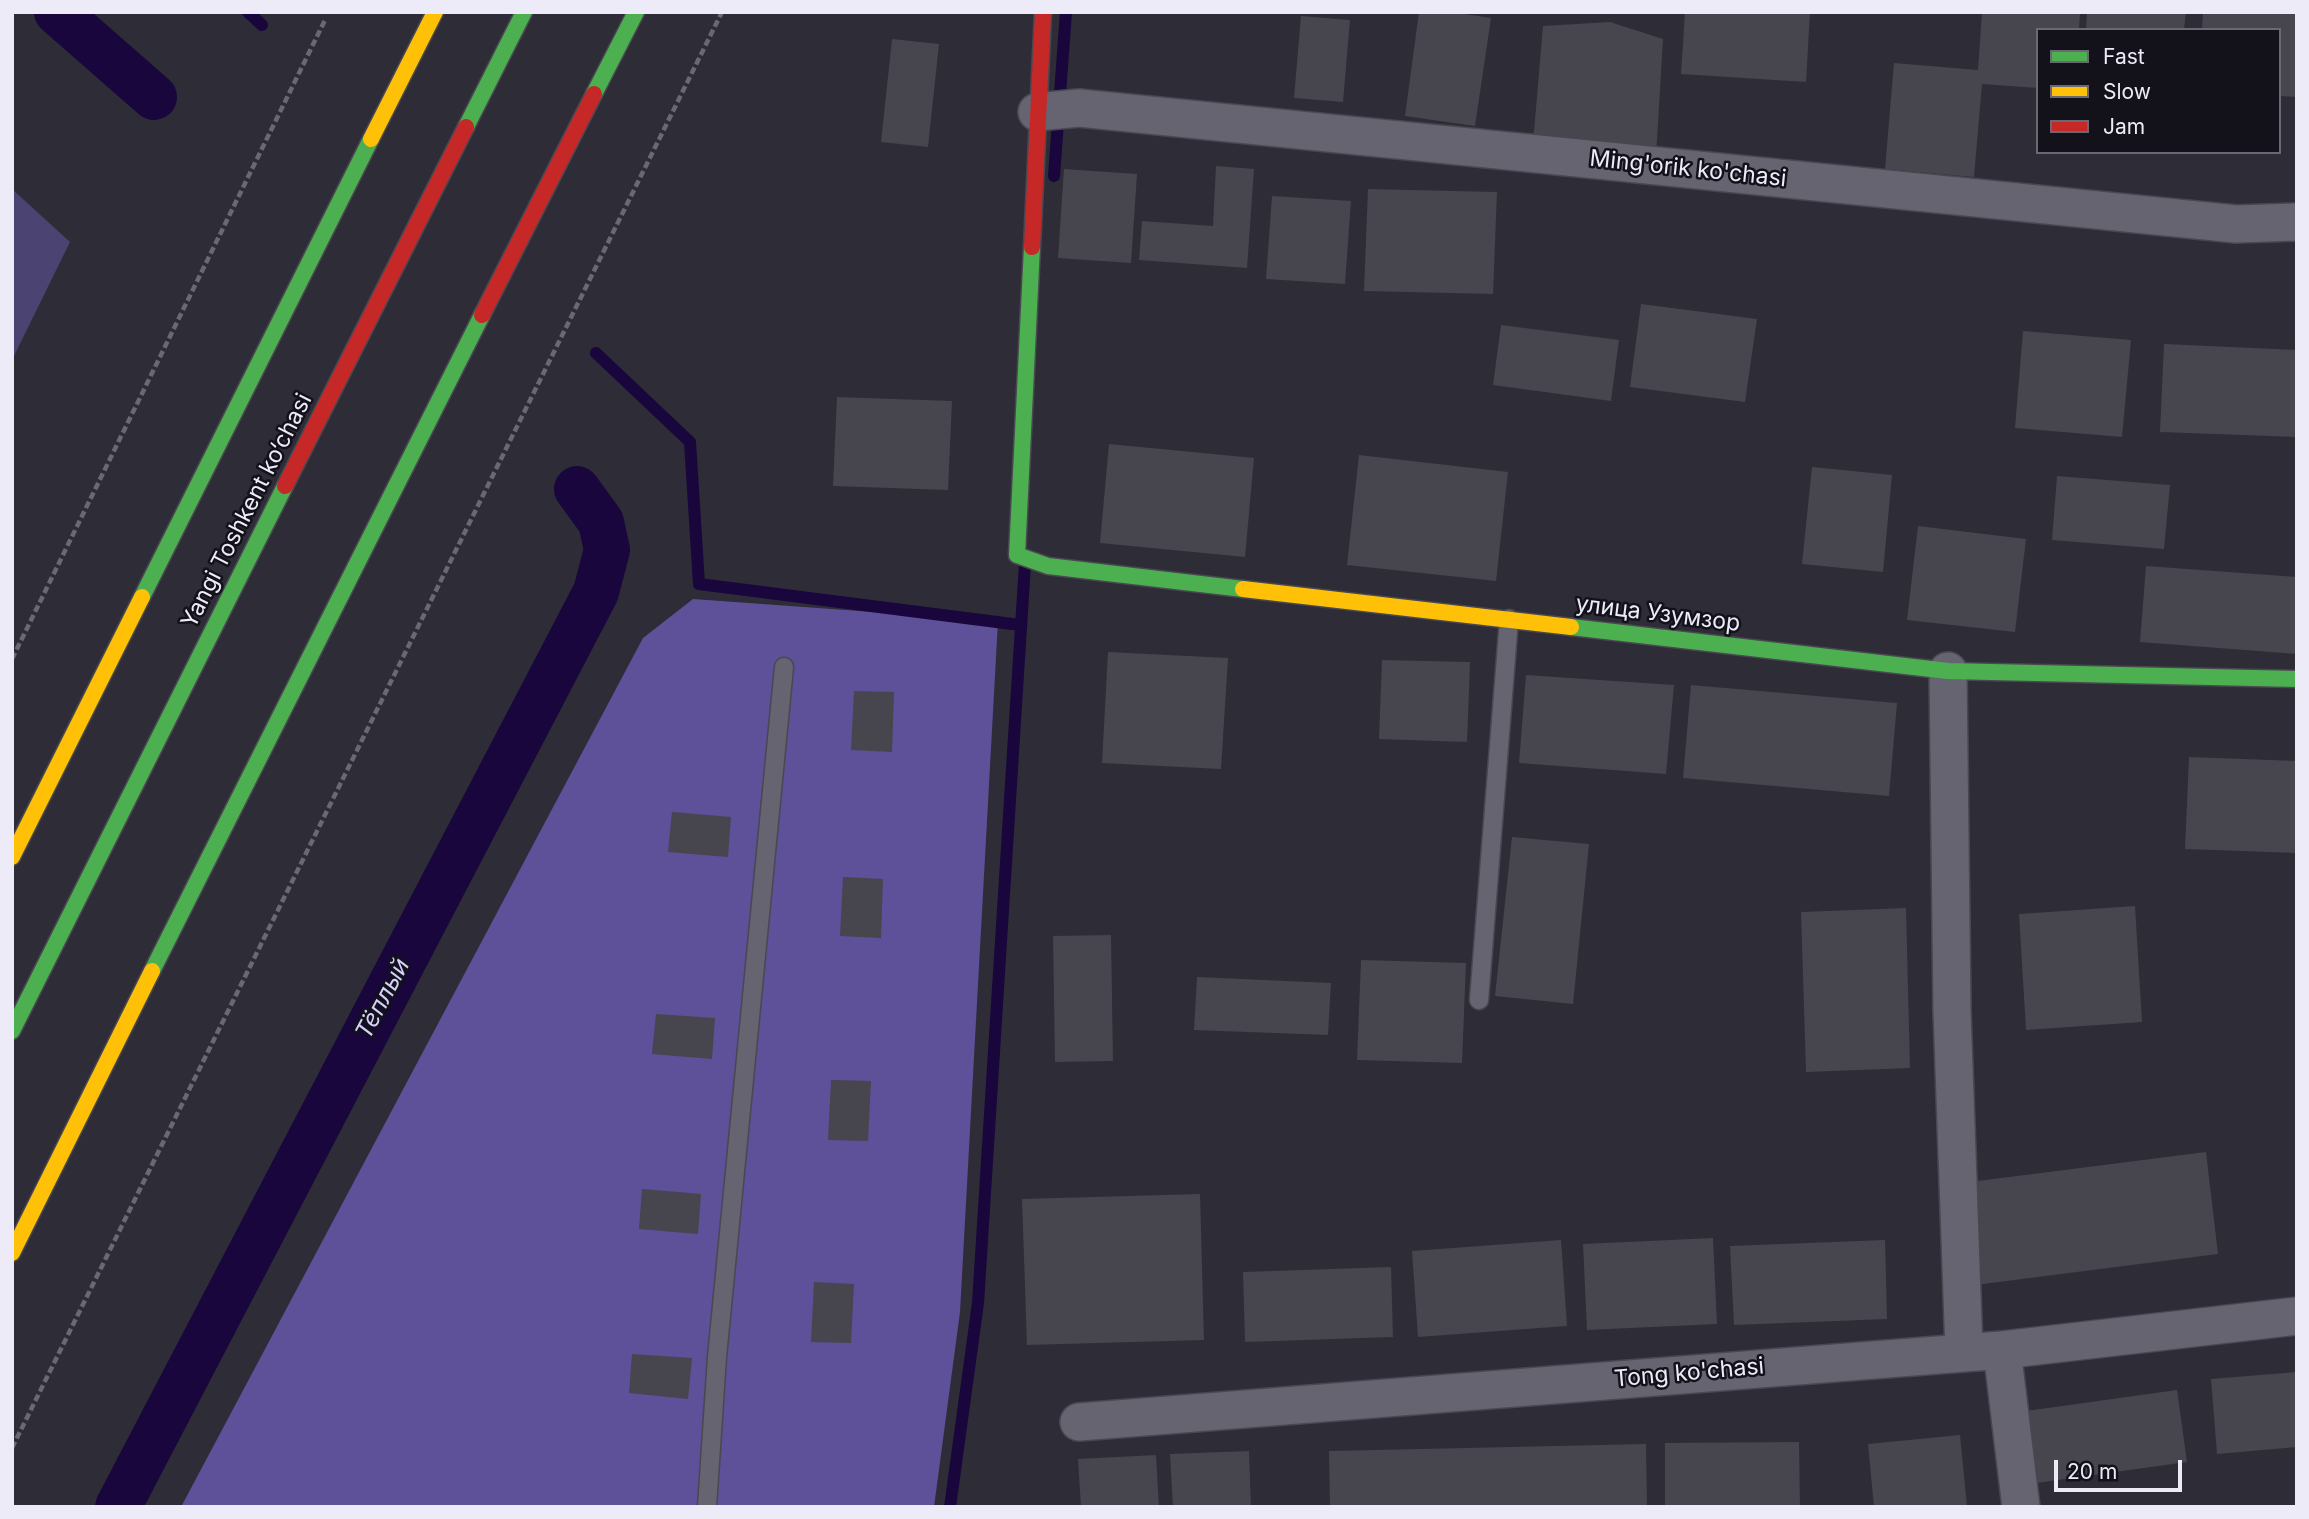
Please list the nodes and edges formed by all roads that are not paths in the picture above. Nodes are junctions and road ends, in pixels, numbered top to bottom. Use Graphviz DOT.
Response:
graph roads {
  1 [pos="435,12"];
  2 [pos="524,12"];
  3 [pos="636,12"];
  4 [pos="1042,12"];
  5 [pos="1037,111"];
  6 [pos="2297,222"];
  7 [pos="1509,620"];
  8 [pos="784,667"];
  9 [pos="1948,671"];
  10 [pos="2297,679"];
  11 [pos="12,857"];
  12 [pos="1479,1000"];
  13 [pos="12,1031"];
  14 [pos="12,1253"];
  15 [pos="2297,1315"];
  16 [pos="2002,1350"];
  17 [pos="1964,1351"];
  18 [pos="1079,1422"];
  19 [pos="707,1507"];
  20 [pos="2021,1507"];
  1 -- 11 [label="main road"];
  2 -- 13 [label="main road, Yangi Toshkent ko‘chasi"];
  3 -- 14 [label="main road"];
  4 -- 5 [label="main road"];
  5 -- 6 [label="street, Ming'orik ko'chasi"];
  5 -- 7 [label="main road, улица Узумзор"];
  7 -- 9 [label="main road, улица Узумзор"];
  7 -- 12 [label="lane"];
  8 -- 19 [label="lane"];
  9 -- 10 [label="main road, улица Узумзор"];
  9 -- 17 [label="street"];
  15 -- 16 [label="street, Tong ko'chasi"];
  16 -- 17 [label="street, Tong ko'chasi"];
  16 -- 20 [label="street"];
  17 -- 18 [label="street, Tong ko'chasi"];
}
